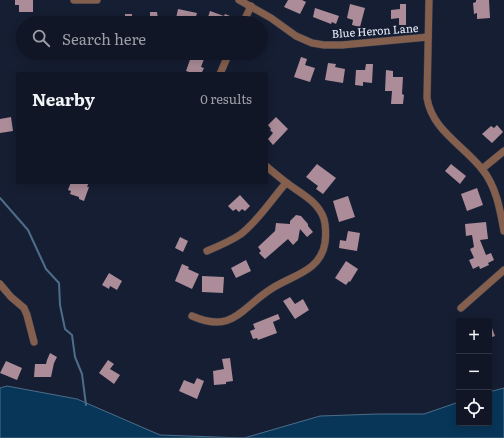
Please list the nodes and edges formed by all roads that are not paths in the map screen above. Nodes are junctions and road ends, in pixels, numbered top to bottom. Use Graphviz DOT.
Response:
graph roads {
  1 [pos="74,0"];
  2 [pos="97,0"];
  3 [pos="239,0"];
  4 [pos="430,0"];
  5 [pos="251,6"];
  6 [pos="246,16"];
  7 [pos="266,16"];
  8 [pos="268,17"];
  9 [pos="428,37"];
  10 [pos="226,60"];
  11 [pos="221,72"];
  12 [pos="504,151"];
  13 [pos="268,168"];
  14 [pos="482,169"];
  15 [pos="286,182"];
  16 [pos="504,231"];
  17 [pos="207,251"];
  18 [pos="504,270"];
  19 [pos="0,284"];
  20 [pos="461,308"];
  21 [pos="192,316"];
  22 [pos="34,342"];
  1 -- 2 [label="street"];
  3 -- 5 [label="street, Blue Heron Lane"];
  4 -- 9 [label="street"];
  5 -- 6 [label="street"];
  5 -- 7 [label="street, Blue Heron Lane"];
  8 -- 9 [label="street, Blue Heron Lane"];
  9 -- 14 [label="street"];
  10 -- 11 [label="street"];
  12 -- 14 [label="street"];
  13 -- 15 [label="street"];
  14 -- 16 [label="street"];
  15 -- 17 [label="street"];
  15 -- 21 [label="street"];
  18 -- 20 [label="street"];
  19 -- 22 [label="street"];
}
